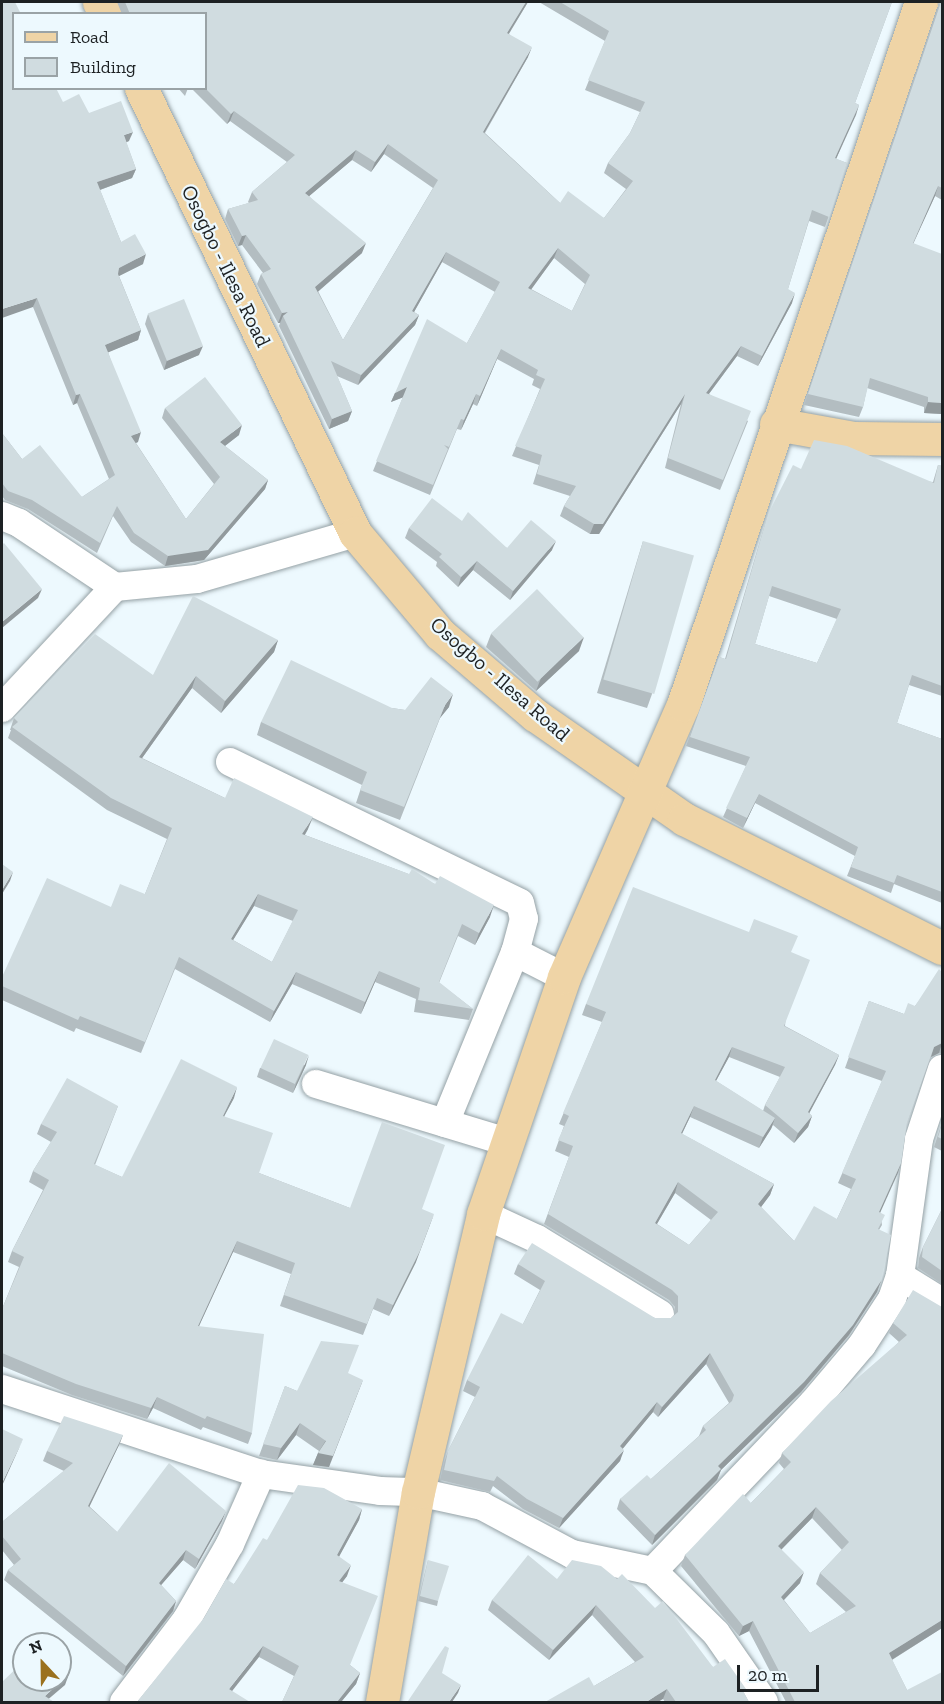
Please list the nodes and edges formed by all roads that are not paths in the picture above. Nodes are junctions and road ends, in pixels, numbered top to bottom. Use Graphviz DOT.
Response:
graph roads {
  1 [pos="921,2"];
  2 [pos="142,90"];
  3 [pos="776,424"];
  4 [pos="942,439"];
  5 [pos="2,516"];
  6 [pos="355,533"];
  7 [pos="116,586"];
  8 [pos="2,708"];
  9 [pos="230,762"];
  10 [pos="642,792"];
  11 [pos="942,948"];
  12 [pos="515,952"];
  13 [pos="564,976"];
  14 [pos="942,1069"];
  15 [pos="316,1084"];
  16 [pos="445,1123"];
  17 [pos="507,1142"];
  18 [pos="483,1214"];
  19 [pos="900,1276"];
  20 [pos="942,1302"];
  21 [pos="660,1314"];
  22 [pos="2,1389"];
  23 [pos="261,1474"];
  24 [pos="418,1492"];
  25 [pos="653,1571"];
  26 [pos="124,1702"];
  27 [pos="382,1702"];
  28 [pos="764,1702"];
  1 -- 3 [label="main road"];
  2 -- 6 [label="main road, Osogbo - Ilesa Road"];
  3 -- 4 [label="main road"];
  3 -- 10 [label="main road"];
  5 -- 7 [label="street"];
  6 -- 7 [label="street"];
  6 -- 10 [label="main road, Osogbo - Ilesa Road"];
  7 -- 8 [label="street"];
  9 -- 12 [label="street"];
  10 -- 11 [label="main road, Osogbo - Ilesa Road"];
  10 -- 13 [label="main road"];
  12 -- 13 [label="street"];
  12 -- 16 [label="street"];
  13 -- 17 [label="main road"];
  14 -- 19 [label="street"];
  15 -- 16 [label="street"];
  16 -- 17 [label="street"];
  17 -- 18 [label="main road"];
  18 -- 21 [label="street"];
  18 -- 24 [label="main road"];
  19 -- 20 [label="street"];
  19 -- 25 [label="street"];
  22 -- 23 [label="street"];
  23 -- 24 [label="street"];
  23 -- 26 [label="street"];
  24 -- 25 [label="street"];
  24 -- 27 [label="main road"];
  25 -- 28 [label="street"];
}
